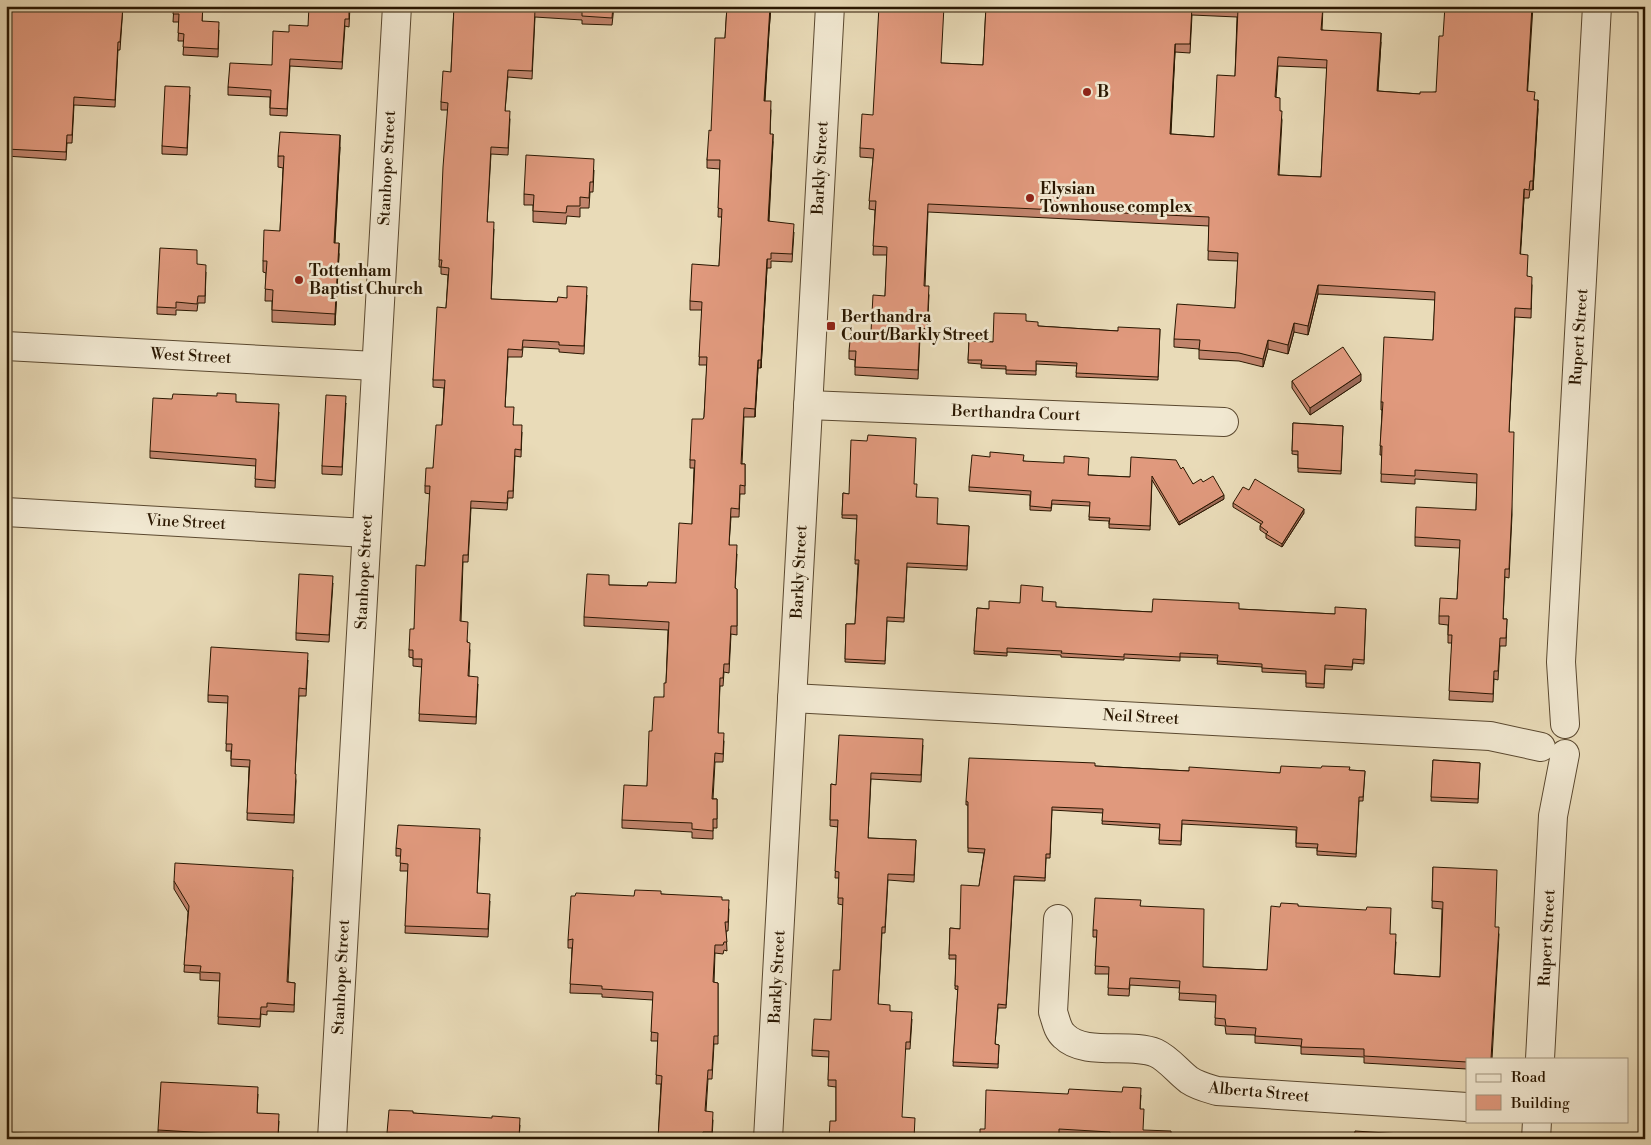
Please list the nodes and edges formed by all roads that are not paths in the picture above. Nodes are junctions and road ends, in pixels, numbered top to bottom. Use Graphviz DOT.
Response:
graph roads {
  1 [pos="397,6"];
  2 [pos="830,6"];
  3 [pos="1597,6"];
  4 [pos="6,346"];
  5 [pos="376,366"];
  6 [pos="808,405"];
  7 [pos="1224,422"];
  8 [pos="6,512"];
  9 [pos="366,533"];
  10 [pos="792,698"];
  11 [pos="1552,738"];
  12 [pos="1058,919"];
  13 [pos="1540,1058"];
  14 [pos="1466,1107"];
  15 [pos="1537,1122"];
  16 [pos="332,1139"];
  17 [pos="768,1139"];
  18 [pos="1536,1139"];
  1 -- 5 [label="street, Stanhope Street"];
  2 -- 6 [label="street, Barkly Street"];
  3 -- 11 [label="street, Rupert Street"];
  4 -- 5 [label="street, West Street"];
  5 -- 9 [label="street, Stanhope Street"];
  6 -- 7 [label="street, Berthandra Court"];
  6 -- 10 [label="street, Barkly Street"];
  8 -- 9 [label="street, Vine Street"];
  9 -- 16 [label="street, Stanhope Street"];
  10 -- 11 [label="street, Neil Street"];
  10 -- 17 [label="street, Barkly Street"];
  11 -- 13 [label="street, Rupert Street"];
  12 -- 14 [label="street, Alberta Street"];
  15 -- 18 [label="street"];
}
